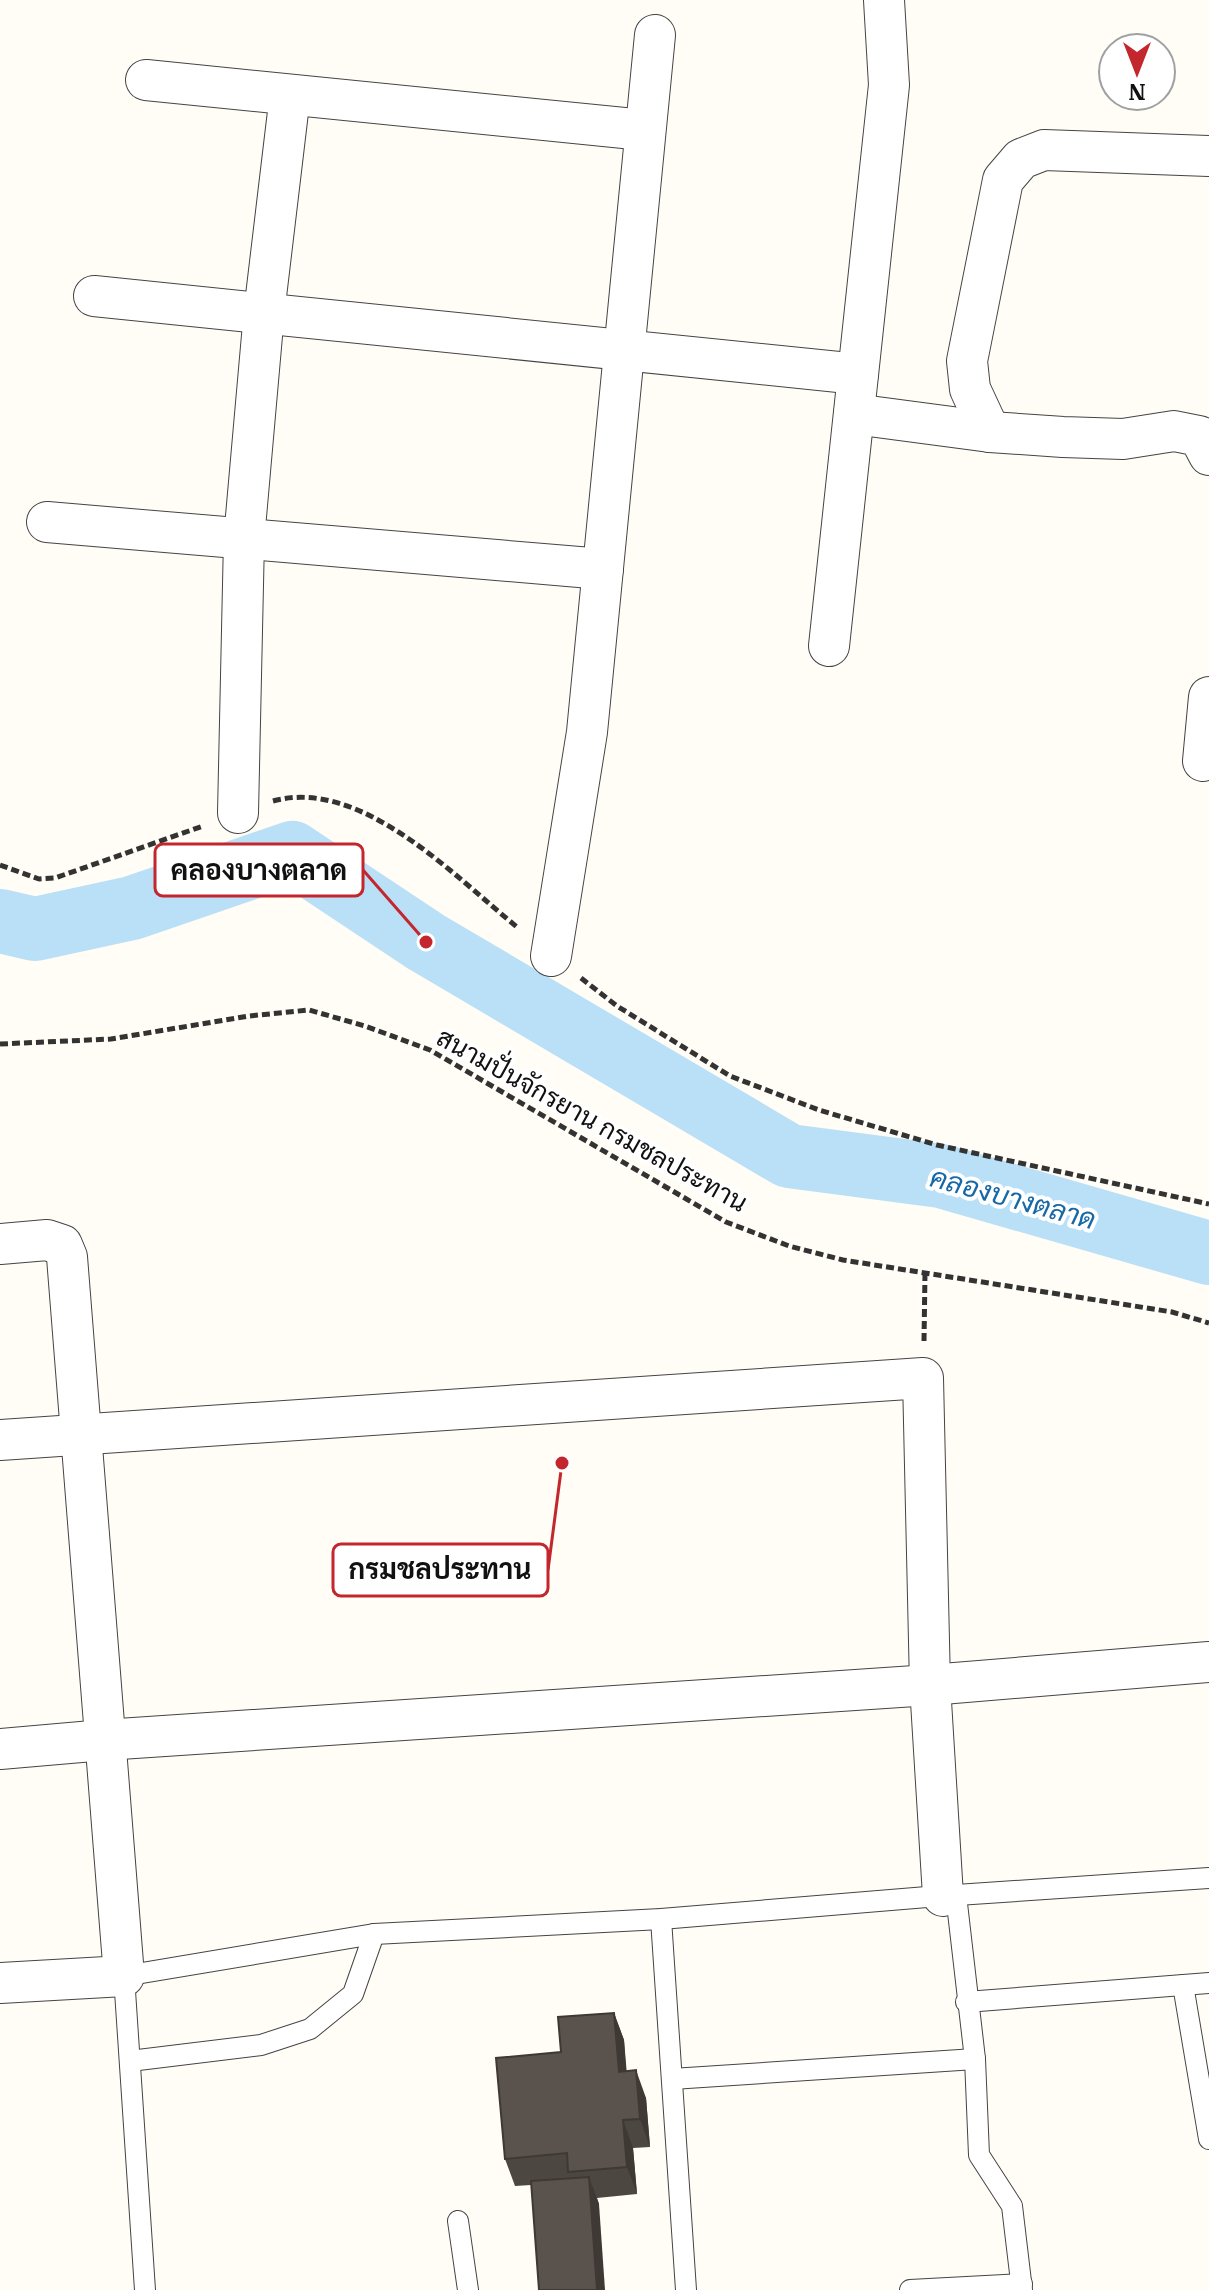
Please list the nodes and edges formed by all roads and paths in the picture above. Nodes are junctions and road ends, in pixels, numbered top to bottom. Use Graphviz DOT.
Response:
graph roads {
  1 [pos="884,0"];
  2 [pos="655,35"];
  3 [pos="146,80"];
  4 [pos="290,95"];
  5 [pos="644,130"];
  6 [pos="1209,156"];
  7 [pos="94,296"];
  8 [pos="264,313"];
  9 [pos="625,351"];
  10 [pos="858,374"];
  11 [pos="854,414"];
  12 [pos="990,432"];
  13 [pos="1209,455"];
  14 [pos="47,522"];
  15 [pos="244,539"];
  16 [pos="603,569"];
  17 [pos="829,646"];
  18 [pos="1209,697"];
  19 [pos="1203,761"];
  20 [pos="238,813"];
  21 [pos="0,865"];
  22 [pos="551,956"];
  23 [pos="0,1044"];
  24 [pos="1209,1204"];
  25 [pos="0,1244"];
  26 [pos="925,1273"];
  27 [pos="1209,1323"];
  28 [pos="923,1378"];
  29 [pos="82,1434"];
  30 [pos="0,1440"];
  31 [pos="1209,1662"];
  32 [pos="930,1685"];
  33 [pos="104,1740"];
  34 [pos="0,1749"];
  35 [pos="1209,1878"];
  36 [pos="950,1895"];
  37 [pos="661,1919"];
  38 [pos="374,1934"];
  39 [pos="124,1976"];
  40 [pos="0,1983"];
  41 [pos="1209,1983"];
  42 [pos="1183,1985"];
  43 [pos="966,2002"];
  44 [pos="975,2059"];
  45 [pos="130,2061"];
  46 [pos="672,2079"];
  47 [pos="1209,2139"];
  48 [pos="458,2221"];
  49 [pos="1022,2287"];
  50 [pos="145,2290"];
  51 [pos="468,2290"];
  52 [pos="686,2290"];
  53 [pos="910,2290"];
  1 -- 10 [label="street"];
  2 -- 5 [label="street"];
  3 -- 4 [label="street"];
  4 -- 5 [label="street"];
  4 -- 8 [label="street"];
  5 -- 9 [label="street"];
  6 -- 12 [label="street"];
  7 -- 8 [label="street"];
  8 -- 9 [label="street"];
  8 -- 15 [label="street"];
  9 -- 10 [label="street"];
  9 -- 16 [label="street"];
  10 -- 11 [label="street"];
  11 -- 12 [label="street"];
  11 -- 17 [label="street"];
  12 -- 13 [label="street"];
  14 -- 15 [label="street"];
  15 -- 16 [label="street"];
  15 -- 20 [label="street"];
  16 -- 22 [label="street"];
  18 -- 19 [label="street"];
  20 -- 21 [label="path"];
  20 -- 22 [label="path"];
  22 -- 24 [label="path"];
  23 -- 26 [label="path, สนามปั่นจักรยาน กรมชลประทาน"];
  25 -- 29 [label="street"];
  26 -- 27 [label="path, สนามปั่นจักรยาน กรมชลประทาน"];
  26 -- 28 [label="path"];
  28 -- 29 [label="street"];
  28 -- 32 [label="street"];
  29 -- 30 [label="street"];
  29 -- 33 [label="street"];
  31 -- 32 [label="street"];
  32 -- 33 [label="street"];
  32 -- 36 [label="street"];
  33 -- 34 [label="street"];
  33 -- 39 [label="street"];
  35 -- 36 [label="lane"];
  36 -- 37 [label="lane"];
  36 -- 43 [label="lane"];
  37 -- 38 [label="lane"];
  37 -- 46 [label="lane"];
  38 -- 39 [label="lane"];
  38 -- 45 [label="lane"];
  39 -- 40 [label="street"];
  39 -- 45 [label="lane"];
  41 -- 42 [label="lane"];
  42 -- 43 [label="lane"];
  42 -- 47 [label="lane"];
  43 -- 44 [label="lane"];
  44 -- 46 [label="lane"];
  44 -- 49 [label="lane"];
  45 -- 50 [label="lane"];
  46 -- 52 [label="lane"];
  48 -- 51 [label="lane"];
  49 -- 53 [label="lane"];
}
